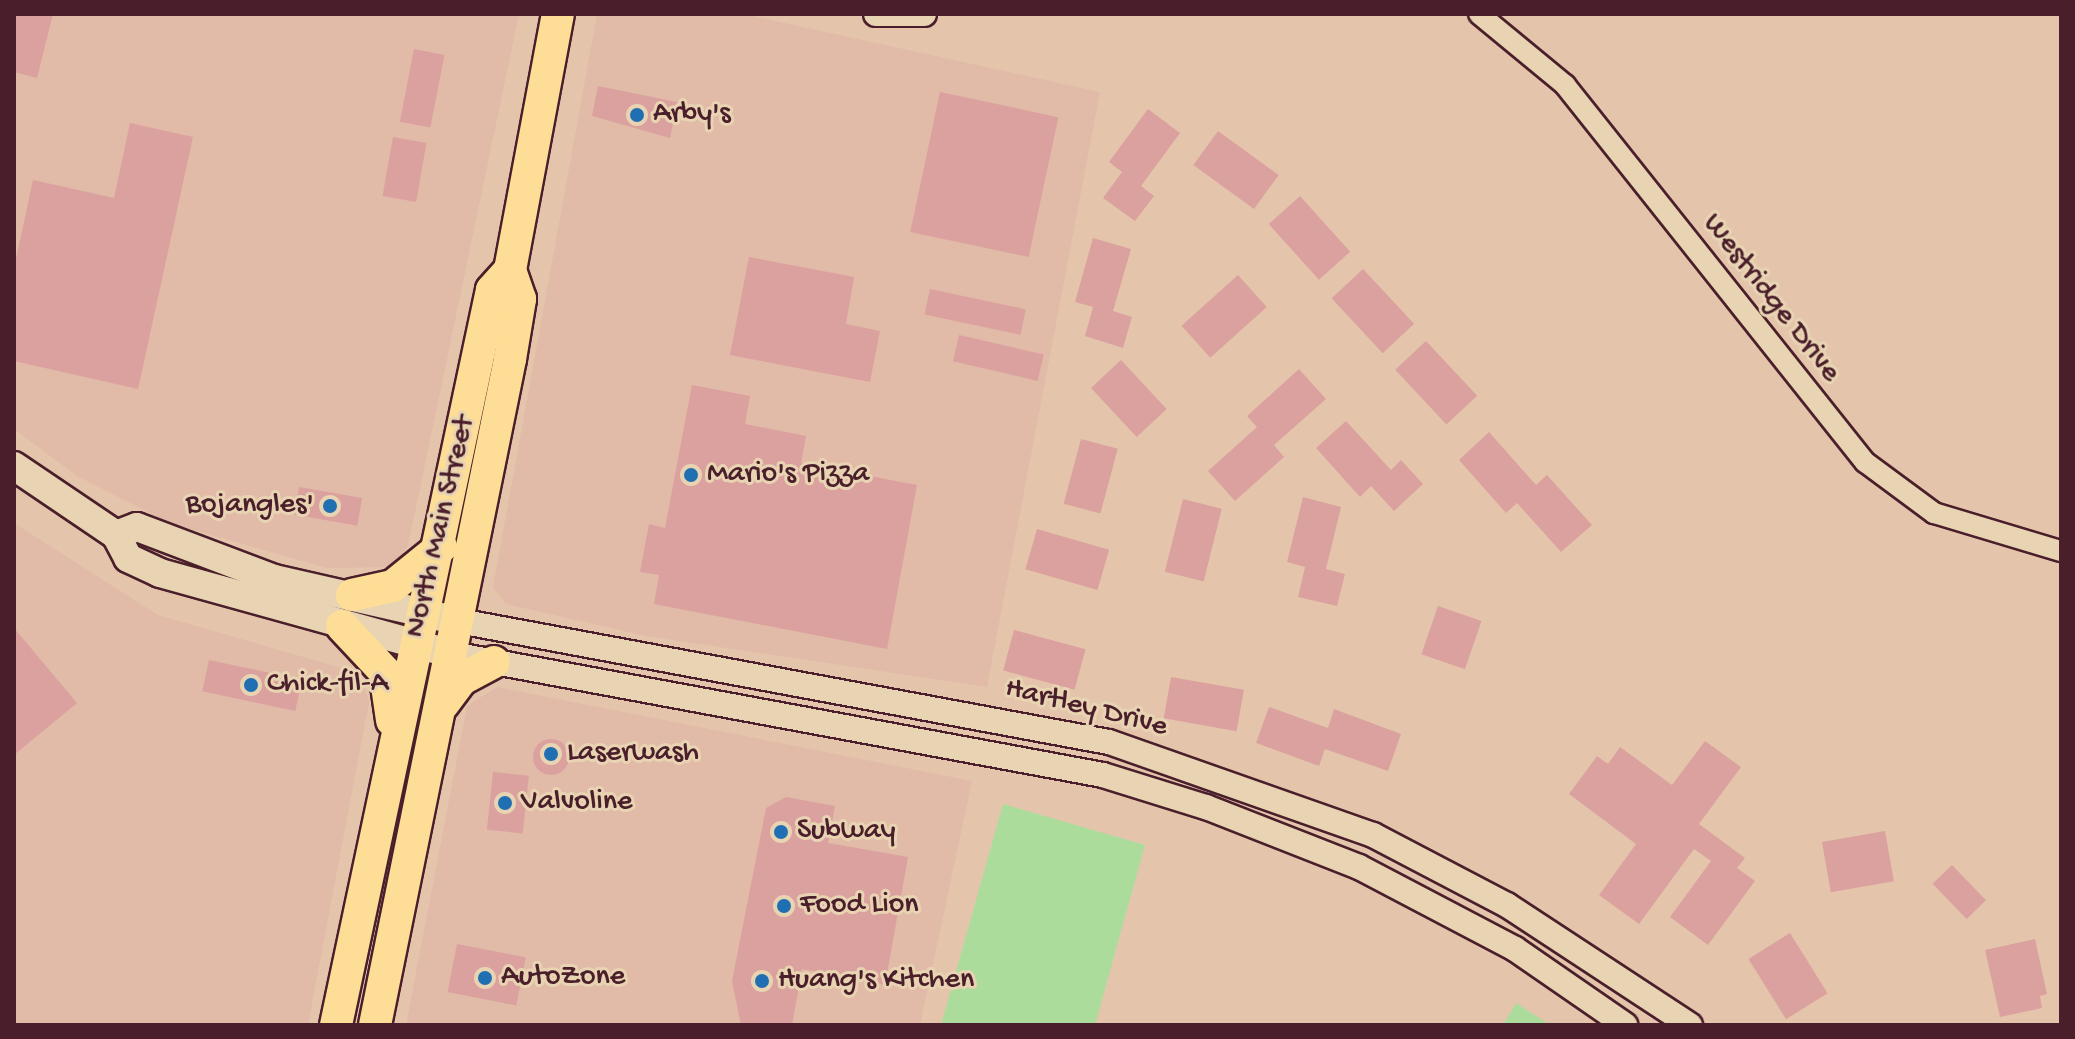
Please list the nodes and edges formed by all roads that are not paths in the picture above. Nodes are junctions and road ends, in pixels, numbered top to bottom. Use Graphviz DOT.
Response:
graph roads {
  1 [pos="558,14"];
  2 [pos="1479,14"];
  3 [pos="510,270"];
  4 [pos="483,334"];
  5 [pos="510,359"];
  6 [pos="14,466"];
  7 [pos="116,535"];
  8 [pos="441,547"];
  9 [pos="2061,551"];
  10 [pos="352,595"];
  11 [pos="425,613"];
  12 [pos="459,621"];
  13 [pos="342,626"];
  14 [pos="415,646"];
  15 [pos="452,654"];
  16 [pos="494,662"];
  17 [pos="441,706"];
  18 [pos="395,743"];
  19 [pos="336,1025"];
  20 [pos="375,1025"];
  21 [pos="1625,1025"];
  22 [pos="1690,1025"];
  1 -- 3 [label="main road, North Main Street"];
  2 -- 9 [label="street, Westridge Drive"];
  3 -- 4 [label="main road, North Main Street"];
  3 -- 5 [label="main road, North Main Street"];
  4 -- 5 [label="main road"];
  4 -- 8 [label="main road, North Main Street"];
  5 -- 12 [label="main road, North Main Street"];
  6 -- 7 [label="main road"];
  7 -- 10 [label="main road"];
  7 -- 13 [label="main road"];
  8 -- 10 [label="main road"];
  8 -- 11 [label="main road, North Main Street"];
  10 -- 11 [label="main road"];
  11 -- 12 [label="main road"];
  11 -- 14 [label="main road, North Main Street"];
  12 -- 15 [label="main road, North Main Street"];
  12 -- 22 [label="street, Hartley Drive"];
  13 -- 14 [label="main road"];
  13 -- 18 [label="main road"];
  14 -- 15 [label="main road"];
  14 -- 18 [label="main road, North Main Street"];
  15 -- 16 [label="street, Hartley Drive"];
  15 -- 17 [label="main road, North Main Street"];
  16 -- 17 [label="main road"];
  16 -- 21 [label="street, Hartley Drive"];
  17 -- 20 [label="main road, North Main Street"];
  18 -- 19 [label="main road, North Main Street"];
}
